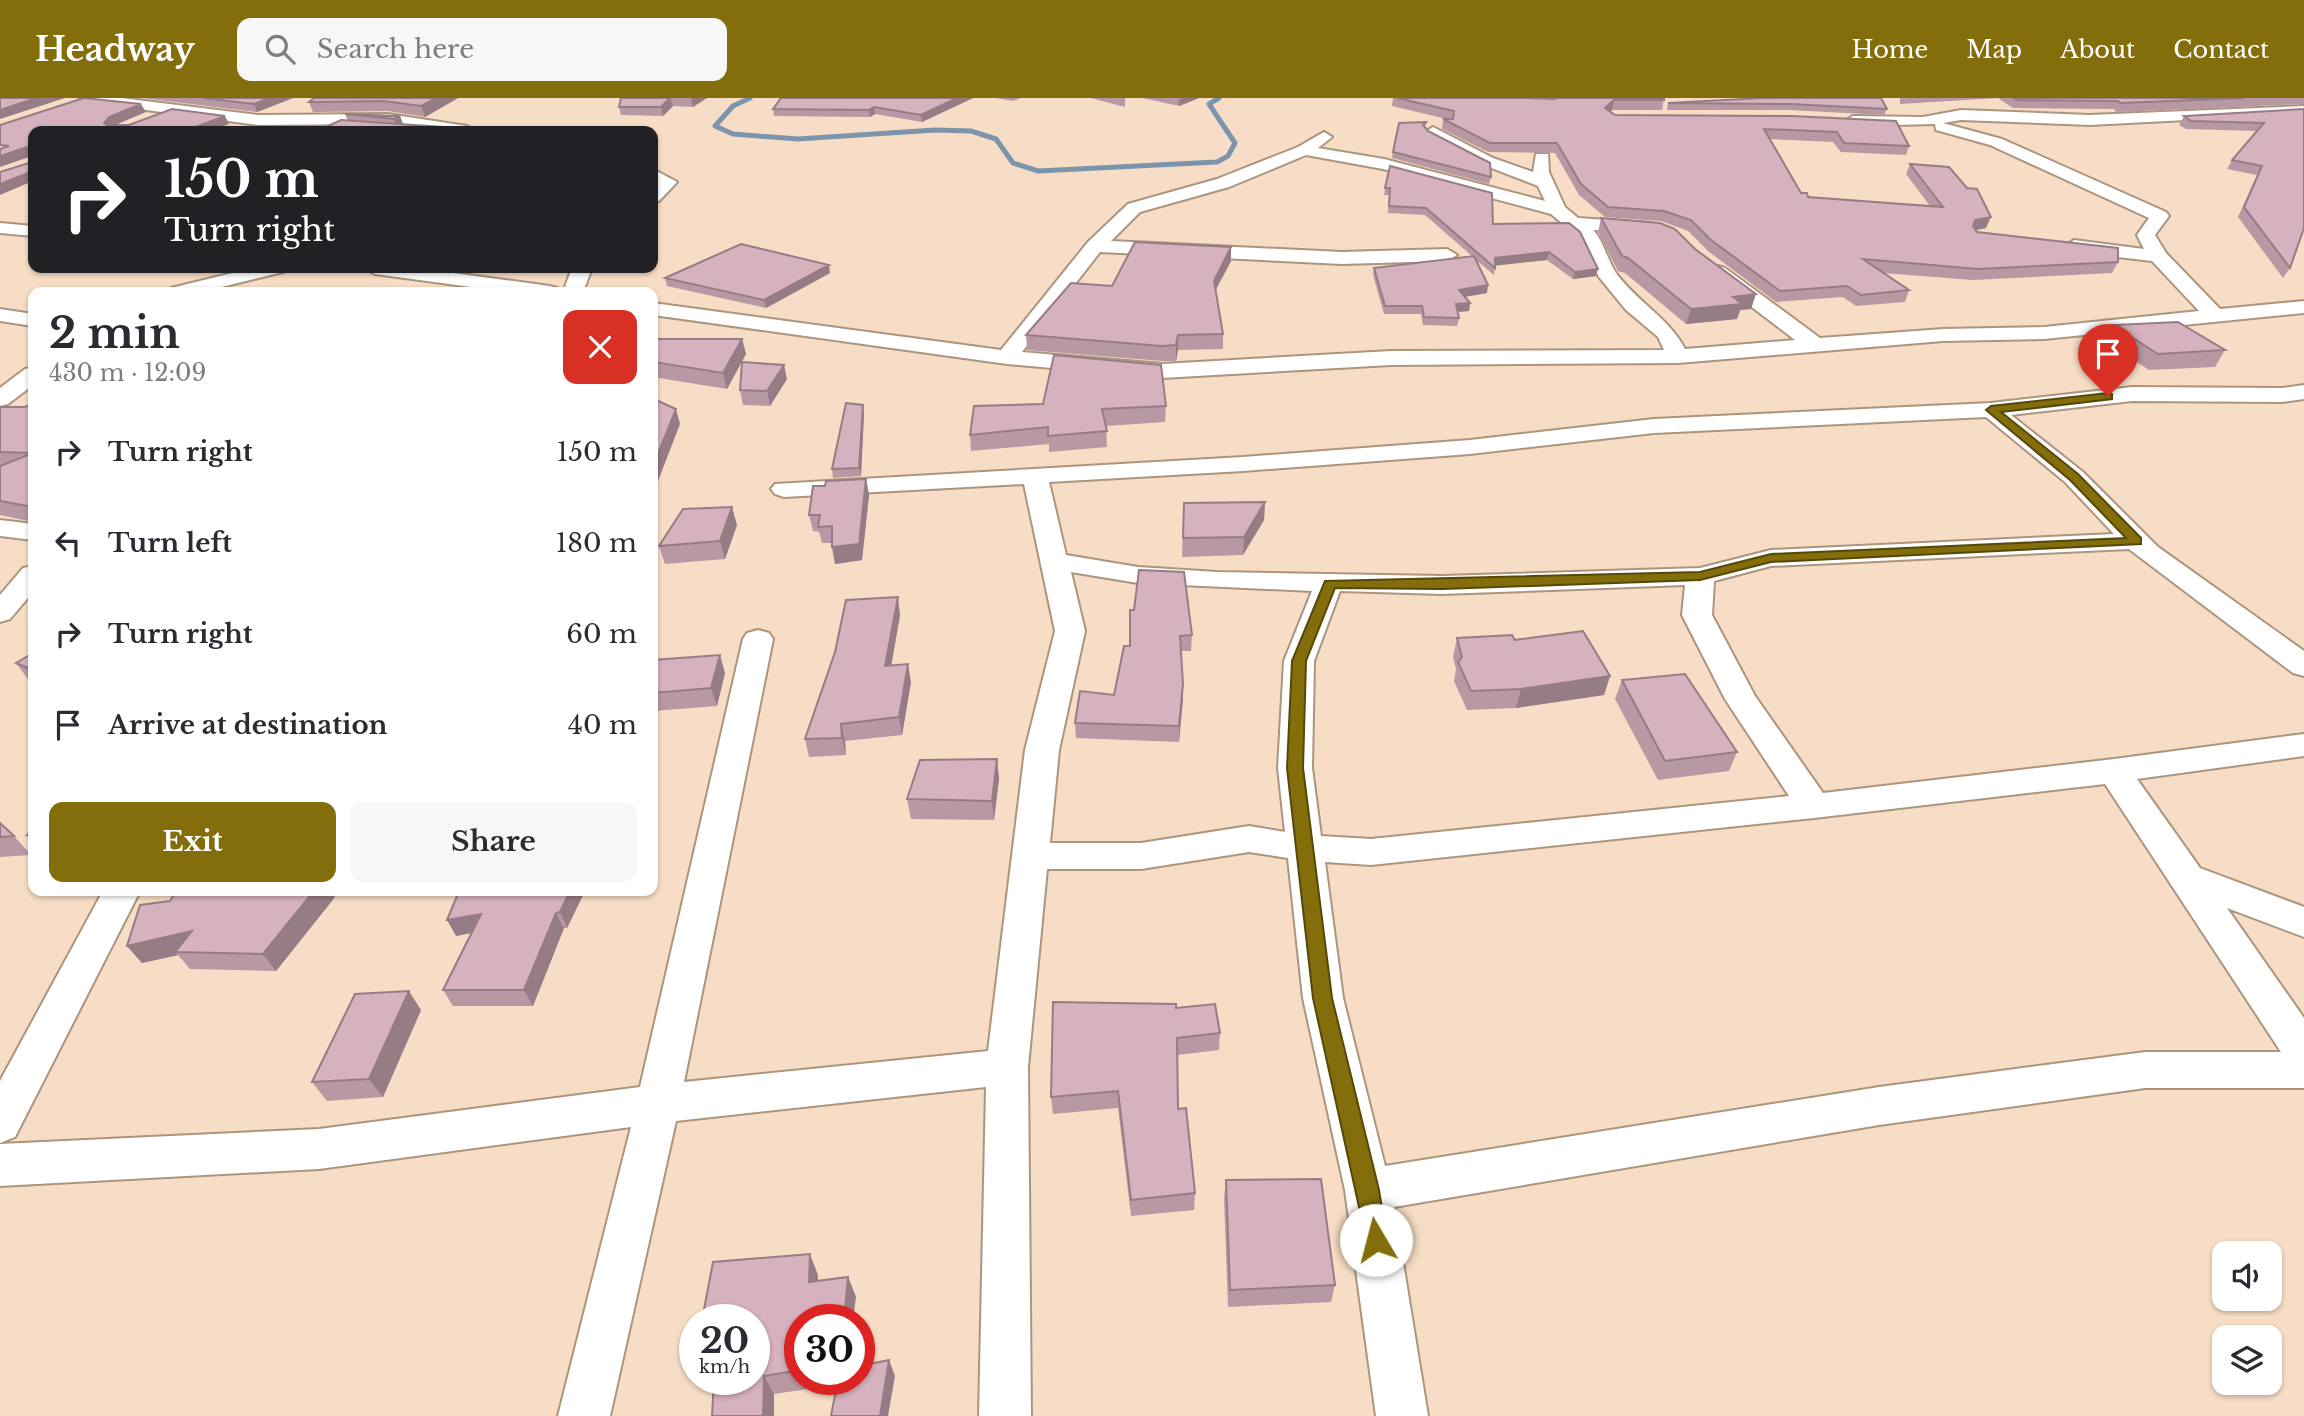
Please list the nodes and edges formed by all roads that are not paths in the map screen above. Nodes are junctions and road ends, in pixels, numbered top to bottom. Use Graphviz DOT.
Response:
graph roads {
  1 [pos="206,98"];
  2 [pos="83,100"];
  3 [pos="174,109"];
  4 [pos="2304,110"];
  5 [pos="1833,120"];
  6 [pos="141,122"];
  7 [pos="1923,122"];
  8 [pos="434,126"];
  9 [pos="1433,132"];
  10 [pos="1324,137"];
  11 [pos="1304,150"];
  12 [pos="1542,157"];
  13 [pos="658,177"];
  14 [pos="1544,182"];
  15 [pos="658,192"];
  16 [pos="1557,210"];
  17 [pos="1574,223"];
  18 [pos="0,228"];
  19 [pos="1661,229"];
  20 [pos="28,231"];
  21 [pos="2062,244"];
  22 [pos="1095,246"];
  23 [pos="1447,255"];
  24 [pos="2158,256"];
  25 [pos="1699,257"];
  26 [pos="243,273"];
  27 [pos="411,273"];
  28 [pos="170,284"];
  29 [pos="514,287"];
  30 [pos="2304,307"];
  31 [pos="658,310"];
  32 [pos="0,314"];
  33 [pos="2213,314"];
  34 [pos="28,319"];
  35 [pos="1814,344"];
  36 [pos="1678,356"];
  37 [pos="1007,357"];
  38 [pos="28,378"];
  39 [pos="2304,392"];
  40 [pos="0,399"];
  41 [pos="1991,410"];
  42 [pos="1035,477"];
  43 [pos="784,489"];
  44 [pos="0,528"];
  45 [pos="28,531"];
  46 [pos="2137,541"];
  47 [pos="1053,561"];
  48 [pos="1700,576"];
  49 [pos="28,579"];
  50 [pos="1329,584"];
  51 [pos="0,613"];
  52 [pos="758,639"];
  53 [pos="2304,666"];
  54 [pos="2304,745"];
  55 [pos="2114,771"];
  56 [pos="1814,806"];
  57 [pos="1306,848"];
  58 [pos="1030,856"];
  59 [pos="2186,878"];
  60 [pos="118,896"];
  61 [pos="2304,922"];
  62 [pos="2304,1052"];
  63 [pos="1007,1067"];
  64 [pos="2304,1070"];
  65 [pos="658,1104"];
  66 [pos="0,1123"];
  67 [pos="0,1165"];
  68 [pos="1368,1190"];
  69 [pos="584,1416"];
  70 [pos="1005,1416"];
  71 [pos="1402,1416"];
  1 -- 3 [label="street"];
  2 -- 3 [label="street"];
  3 -- 6 [label="street"];
  3 -- 8 [label="street"];
  4 -- 7 [label="street"];
  5 -- 7 [label="street"];
  7 -- 24 [label="street"];
  9 -- 14 [label="street"];
  10 -- 11 [label="street"];
  11 -- 16 [label="street"];
  11 -- 22 [label="street"];
  12 -- 14 [label="street"];
  13 -- 15 [label="street"];
  14 -- 16 [label="street"];
  16 -- 17 [label="street"];
  17 -- 19 [label="street"];
  17 -- 36 [label="street"];
  18 -- 20 [label="street"];
  21 -- 24 [label="street"];
  22 -- 23 [label="street"];
  22 -- 37 [label="street"];
  24 -- 33 [label="street"];
  25 -- 35 [label="street"];
  26 -- 28 [label="street"];
  27 -- 29 [label="street"];
  30 -- 33 [label="street"];
  31 -- 37 [label="street"];
  32 -- 34 [label="street"];
  33 -- 35 [label="street"];
  35 -- 36 [label="street"];
  36 -- 37 [label="street"];
  38 -- 40 [label="street"];
  39 -- 41 [label="street"];
  41 -- 42 [label="street"];
  41 -- 46 [label="street"];
  42 -- 43 [label="street"];
  42 -- 47 [label="street"];
  44 -- 45 [label="street"];
  46 -- 48 [label="street"];
  46 -- 53 [label="street"];
  47 -- 50 [label="street"];
  47 -- 58 [label="street"];
  48 -- 50 [label="street"];
  48 -- 56 [label="street"];
  49 -- 51 [label="street"];
  50 -- 57 [label="street"];
  52 -- 65 [label="street"];
  54 -- 55 [label="street"];
  55 -- 56 [label="street"];
  55 -- 59 [label="street"];
  56 -- 57 [label="street"];
  57 -- 58 [label="street"];
  57 -- 68 [label="street"];
  58 -- 63 [label="street"];
  59 -- 61 [label="street"];
  59 -- 62 [label="street"];
  60 -- 66 [label="street"];
  63 -- 65 [label="street"];
  63 -- 70 [label="street"];
  64 -- 68 [label="street"];
  65 -- 67 [label="street"];
  65 -- 69 [label="street"];
  68 -- 71 [label="street"];
}
